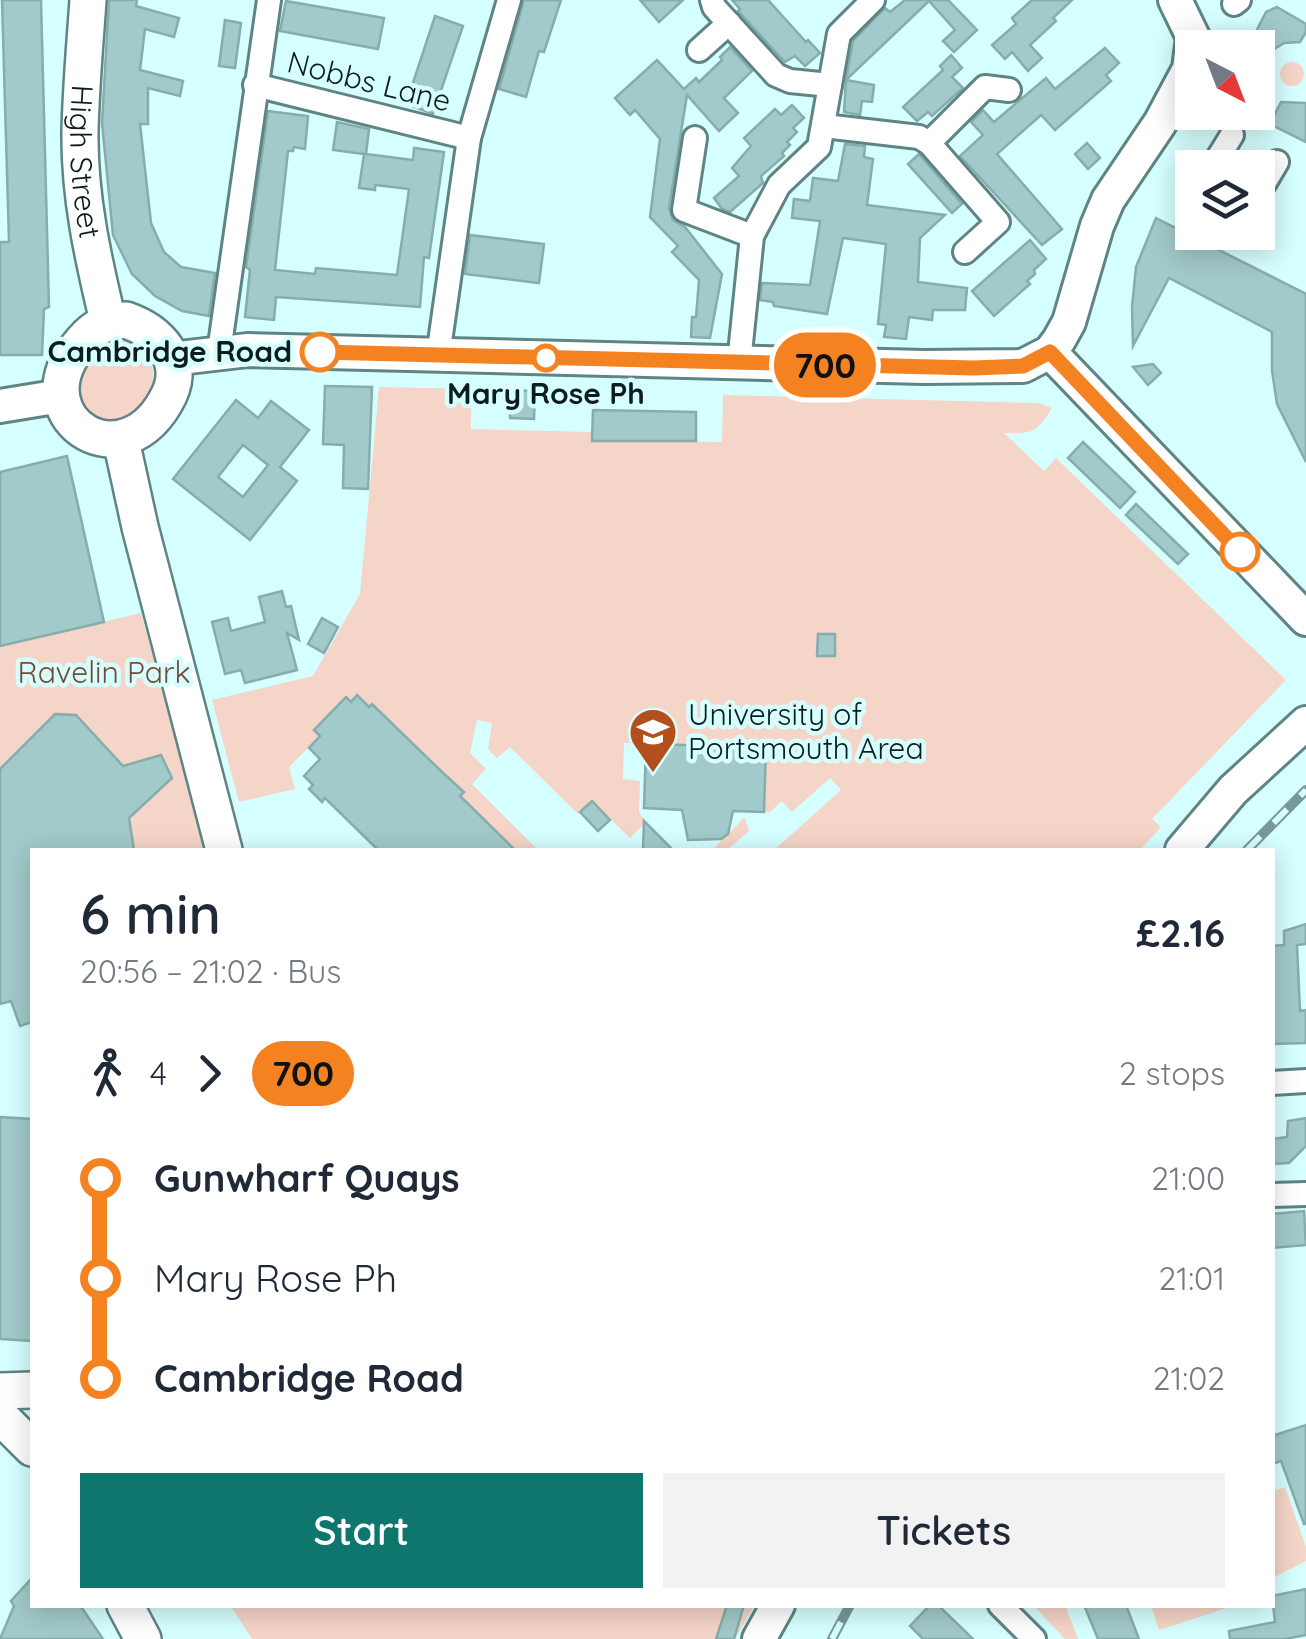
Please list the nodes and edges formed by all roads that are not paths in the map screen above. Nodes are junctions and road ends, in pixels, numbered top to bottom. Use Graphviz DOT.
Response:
graph roads {
  1 [pos="88,0"];
  2 [pos="269,0"];
  3 [pos="508,0"];
  4 [pos="712,0"];
  5 [pos="873,0"];
  6 [pos="1175,0"];
  7 [pos="729,24"];
  8 [pos="699,50"];
  9 [pos="255,85"];
  10 [pos="830,86"];
  11 [pos="1009,90"];
  12 [pos="824,126"];
  13 [pos="1232,135"];
  14 [pos="469,138"];
  15 [pos="695,138"];
  16 [pos="928,144"];
  17 [pos="1223,150"];
  18 [pos="1277,162"];
  19 [pos="1275,165"];
  20 [pos="752,236"];
  21 [pos="965,252"];
  22 [pos="108,321"];
  23 [pos="219,352"];
  24 [pos="1050,352"];
  25 [pos="438,356"];
  26 [pos="171,359"];
  27 [pos="738,364"];
  28 [pos="61,396"];
  29 [pos="0,406"];
  30 [pos="121,440"];
  31 [pos="1306,619"];
  32 [pos="1306,722"];
  33 [pos="223,848"];
  34 [pos="1184,848"];
  35 [pos="1306,1081"];
  36 [pos="1275,1083"];
  37 [pos="1306,1194"];
  38 [pos="1275,1195"];
  39 [pos="30,1390"];
  40 [pos="0,1391"];
  41 [pos="0,1416"];
  42 [pos="30,1446"];
  43 [pos="126,1608"];
  44 [pos="776,1608"];
  45 [pos="1003,1608"];
  46 [pos="142,1639"];
  47 [pos="759,1639"];
  48 [pos="1034,1639"];
  1 -- 22 [label="main road, High Street"];
  2 -- 9 [label="street"];
  3 -- 14 [label="street"];
  4 -- 7 [label="street"];
  5 -- 10 [label="street"];
  6 -- 24 [label="main road"];
  7 -- 8 [label="street"];
  7 -- 10 [label="street"];
  9 -- 14 [label="street, Nobbs Lane"];
  9 -- 23 [label="street"];
  10 -- 12 [label="street"];
  11 -- 16 [label="street"];
  12 -- 16 [label="street"];
  12 -- 20 [label="street"];
  13 -- 17 [label="street"];
  14 -- 25 [label="street"];
  15 -- 20 [label="street"];
  16 -- 21 [label="street"];
  18 -- 19 [label="street"];
  20 -- 27 [label="street"];
  22 -- 26 [label="main road"];
  22 -- 28 [label="main road"];
  23 -- 25 [label="main road"];
  23 -- 26 [label="main road"];
  24 -- 27 [label="main road"];
  24 -- 31 [label="main road"];
  25 -- 27 [label="main road"];
  26 -- 30 [label="main road"];
  28 -- 29 [label="main road"];
  28 -- 30 [label="main road"];
  30 -- 33 [label="main road"];
  32 -- 34 [label="main road"];
  35 -- 36 [label="street"];
  37 -- 38 [label="street"];
  39 -- 40 [label="main road"];
  41 -- 42 [label="main road"];
  43 -- 46 [label="main road"];
  44 -- 47 [label="main road"];
  45 -- 48 [label="street"];
}
